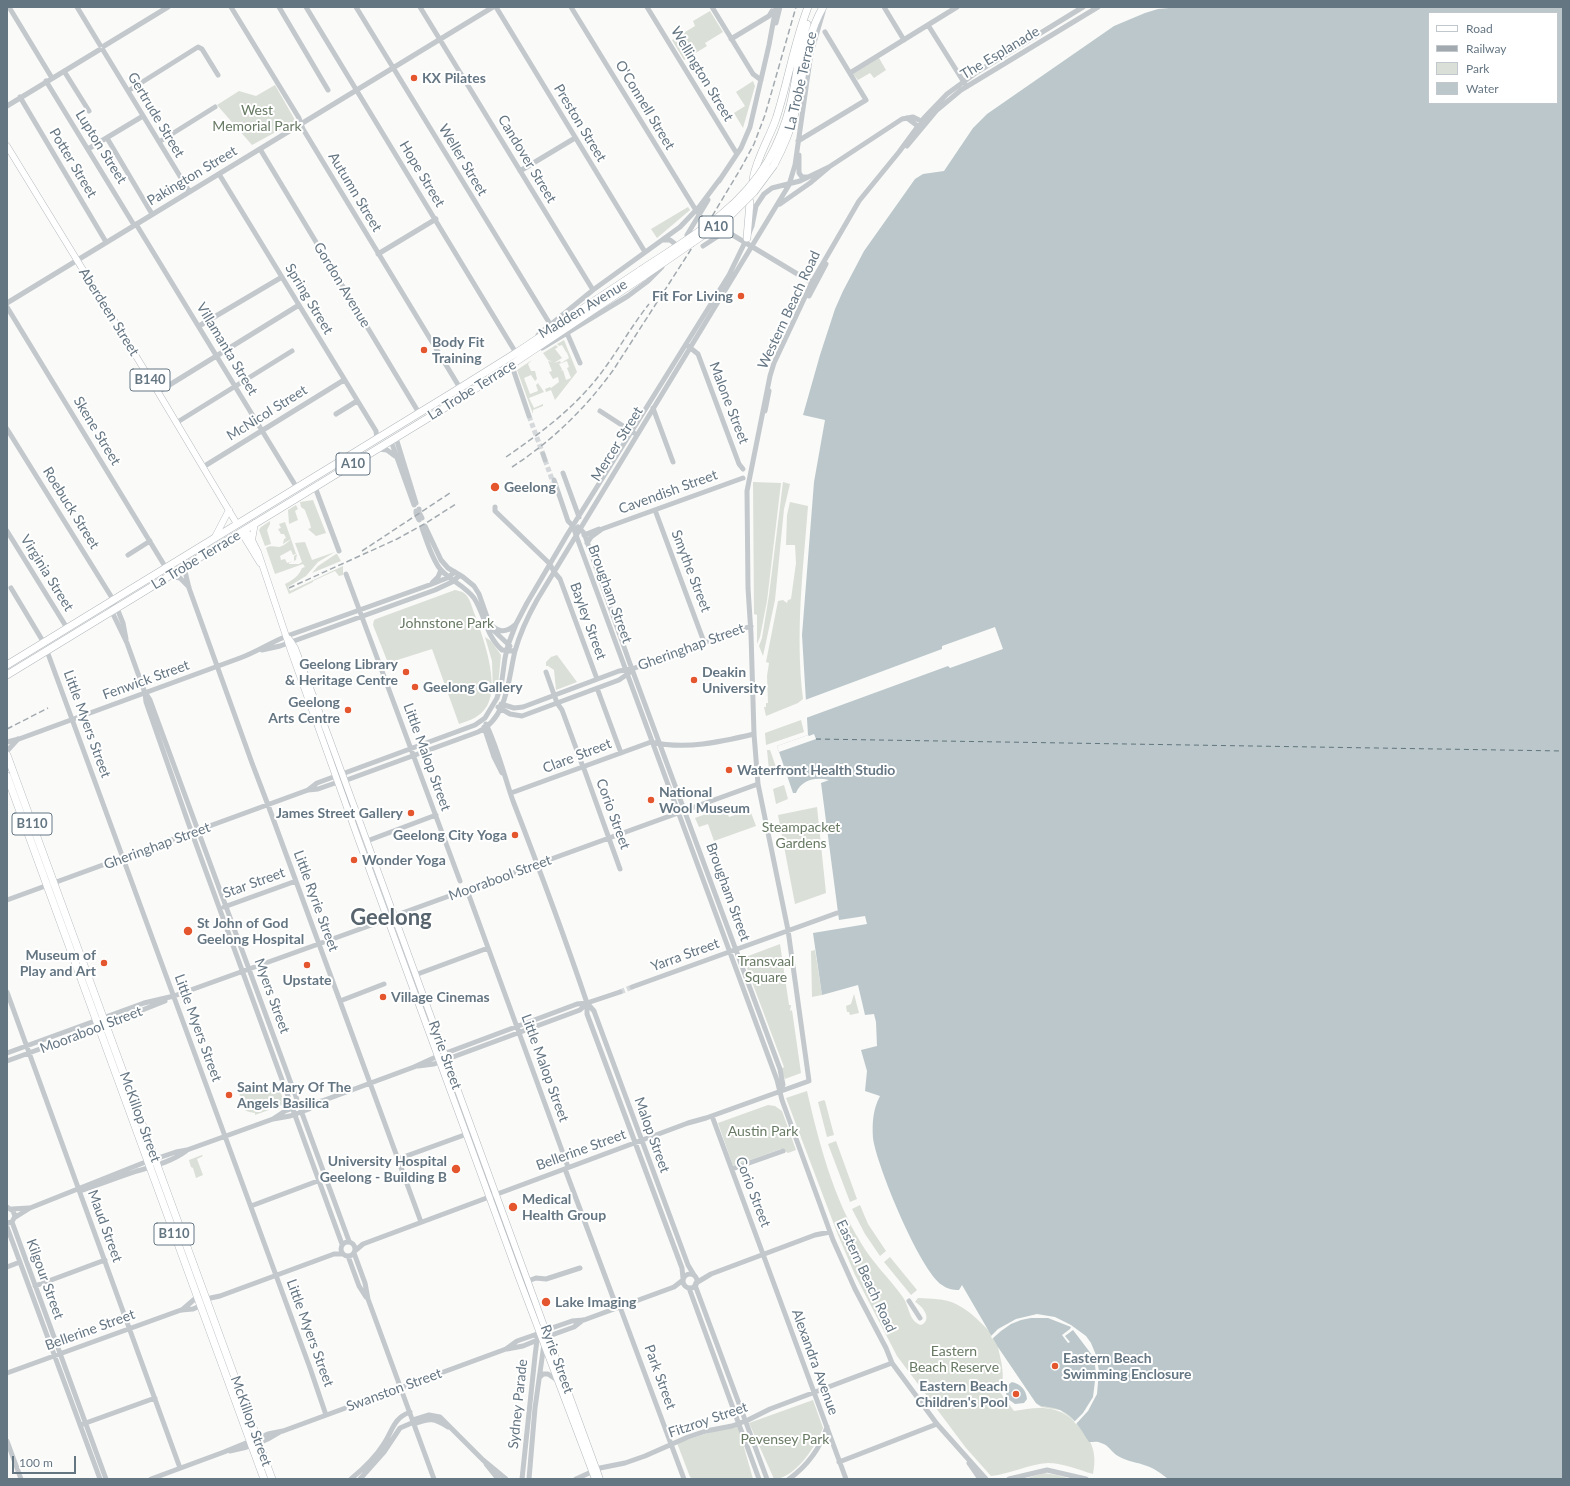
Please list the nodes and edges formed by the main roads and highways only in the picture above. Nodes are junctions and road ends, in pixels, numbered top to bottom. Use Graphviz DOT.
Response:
graph roads {
  1 [pos="808,7"];
  2 [pos="812,7"];
  3 [pos="824,7"];
  4 [pos="7,146"];
  5 [pos="771,163"];
  6 [pos="753,179"];
  7 [pos="750,202"];
  8 [pos="746,240"];
  9 [pos="643,273"];
  10 [pos="420,413"];
  11 [pos="424,420"];
  12 [pos="389,432"];
  13 [pos="393,439"];
  14 [pos="229,510"];
  15 [pos="237,522"];
  16 [pos="255,523"];
  17 [pos="243,531"];
  18 [pos="215,537"];
  19 [pos="252,540"];
  20 [pos="264,568"];
  21 [pos="7,665"];
  22 [pos="7,676"];
  23 [pos="7,755"];
  24 [pos="7,766"];
  25 [pos="7,775"];
  26 [pos="340,778"];
  27 [pos="51,885"];
  28 [pos="391,917"];
  29 [pos="442,1057"];
  30 [pos="152,1163"];
  31 [pos="493,1195"];
  32 [pos="547,1333"];
  33 [pos="541,1339"];
  34 [pos="254,1442"];
  35 [pos="594,1470"];
  36 [pos="264,1479"];
  37 [pos="272,1479"];
  38 [pos="595,1479"];
  39 [pos="600,1479"];
  1 -- 6 [label="highway"];
  2 -- 5 [label="highway, La Trobe Terrace / A10"];
  3 -- 5 [label="highway, La Trobe Terrace / A10"];
  4 -- 14 [label="main road, Aberdeen Street / B140"];
  5 -- 9 [label="highway, La Trobe Terrace / A10, bridge"];
  7 -- 8 [label="highway"];
  9 -- 10 [label="highway, La Trobe Terrace / A10"];
  9 -- 11 [label="highway, La Trobe Terrace / A10"];
  10 -- 11 [label="highway, Gordon Avenue"];
  10 -- 12 [label="highway, La Trobe Terrace / A10"];
  11 -- 13 [label="highway, La Trobe Terrace / A10"];
  12 -- 13 [label="highway"];
  12 -- 15 [label="highway, La Trobe Terrace / A10"];
  13 -- 16 [label="highway, La Trobe Terrace / A10"];
  14 -- 15 [label="main road, Aberdeen Street / B140"];
  14 -- 18 [label="main road"];
  15 -- 17 [label="highway, B140"];
  15 -- 18 [label="highway, La Trobe Terrace / A10"];
  16 -- 17 [label="highway, La Trobe Terrace / A10"];
  16 -- 19 [label="main road"];
  17 -- 19 [label="main road, Ryrie Street"];
  17 -- 20 [label="main road, Ryrie Street"];
  17 -- 22 [label="highway, La Trobe Terrace / A10"];
  18 -- 21 [label="highway, La Trobe Terrace / A10"];
  19 -- 20 [label="main road, Ryrie Street"];
  20 -- 26 [label="main road, Ryrie Street"];
  23 -- 27 [label="highway, McKillop Street / B110"];
  24 -- 25 [label="highway"];
  25 -- 27 [label="highway, McKillop Street / B110"];
  26 -- 28 [label="main road, Ryrie Street"];
  26 -- 28 [label="main road, Ryrie Street"];
  27 -- 30 [label="highway, McKillop Street / B110"];
  28 -- 29 [label="main road, Ryrie Street"];
  28 -- 29 [label="main road, Ryrie Street"];
  29 -- 31 [label="main road, Ryrie Street"];
  29 -- 31 [label="main road, Ryrie Street"];
  30 -- 34 [label="highway, McKillop Street / B110"];
  30 -- 34 [label="highway, McKillop Street / B110"];
  31 -- 32 [label="main road, Ryrie Street"];
  31 -- 33 [label="main road, Ryrie Street"];
  32 -- 33 [label="main road, Swanston Street"];
  32 -- 35 [label="main road, Ryrie Street"];
  33 -- 35 [label="main road, Ryrie Street"];
  34 -- 36 [label="highway, McKillop Street / B110"];
  34 -- 37 [label="highway, McKillop Street / B110"];
  35 -- 38 [label="main road, Ryrie Street"];
  35 -- 39 [label="main road, Ryrie Street"];
}
